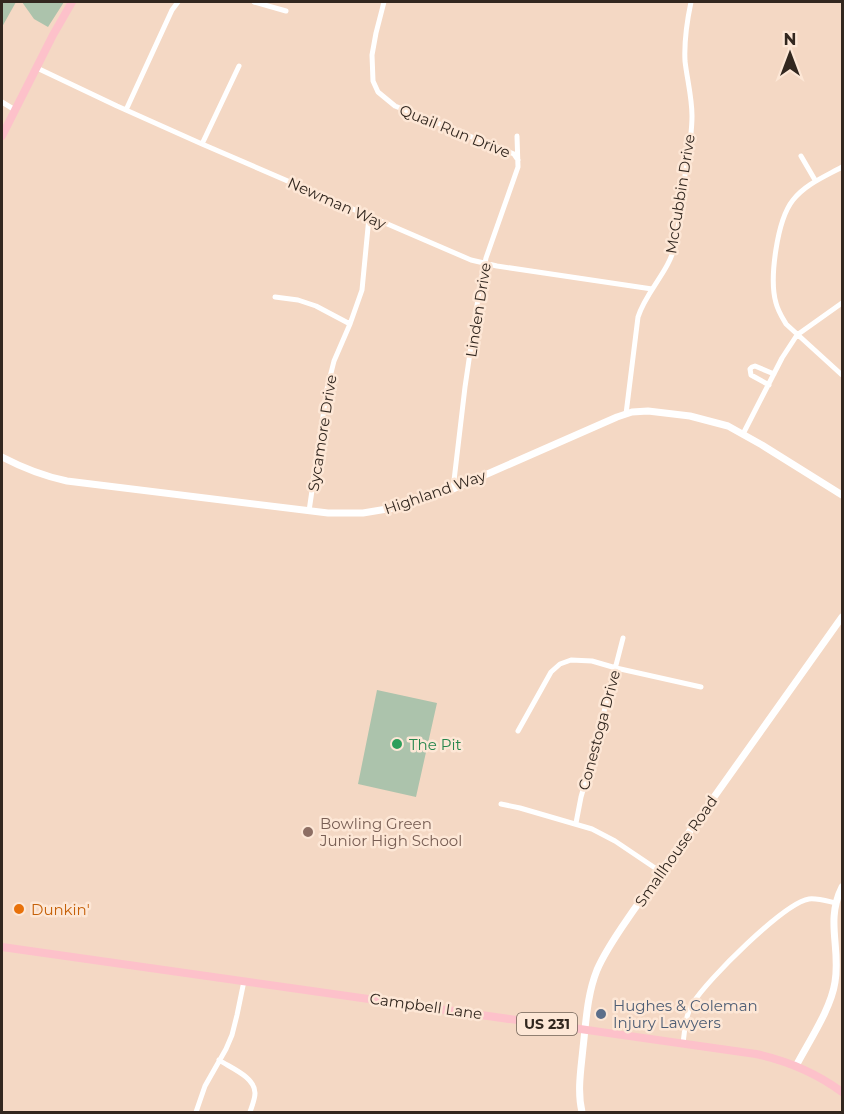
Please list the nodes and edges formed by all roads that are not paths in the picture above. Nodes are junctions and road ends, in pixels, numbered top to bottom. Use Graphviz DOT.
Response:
graph roads {
  1 [pos="72,2"];
  2 [pos="178,2"];
  3 [pos="254,2"];
  4 [pos="384,2"];
  5 [pos="691,2"];
  6 [pos="286,11"];
  7 [pos="239,66"];
  8 [pos="37,68"];
  9 [pos="2,102"];
  10 [pos="15,110"];
  11 [pos="126,110"];
  12 [pos="2,136"];
  13 [pos="517,136"];
  14 [pos="202,144"];
  15 [pos="801,156"];
  16 [pos="519,161"];
  17 [pos="843,167"];
  18 [pos="815,180"];
  19 [pos="369,217"];
  20 [pos="484,264"];
  21 [pos="652,289"];
  22 [pos="275,297"];
  23 [pos="843,303"];
  24 [pos="350,324"];
  25 [pos="797,335"];
  26 [pos="774,374"];
  27 [pos="843,375"];
  28 [pos="769,385"];
  29 [pos="626,414"];
  30 [pos="743,434"];
  31 [pos="2,457"];
  32 [pos="453,489"];
  33 [pos="843,495"];
  34 [pos="309,511"];
  35 [pos="843,617"];
  36 [pos="623,638"];
  37 [pos="616,668"];
  38 [pos="701,687"];
  39 [pos="518,730"];
  40 [pos="501,804"];
  41 [pos="576,823"];
  42 [pos="661,872"];
  43 [pos="843,887"];
  44 [pos="836,903"];
  45 [pos="2,947"];
  46 [pos="244,981"];
  47 [pos="585,1029"];
  48 [pos="683,1043"];
  49 [pos="219,1060"];
  50 [pos="796,1066"];
  51 [pos="843,1092"];
  52 [pos="196,1113"];
  53 [pos="250,1113"];
  54 [pos="582,1113"];
  1 -- 8 [label="main road"];
  2 -- 11 [label="street"];
  3 -- 6 [label="street"];
  4 -- 16 [label="street, Quail Run Drive"];
  5 -- 21 [label="street, McCubbin Drive"];
  7 -- 14 [label="street"];
  8 -- 10 [label="main road"];
  8 -- 11 [label="street, Newman Way"];
  9 -- 10 [label="street"];
  10 -- 12 [label="main road"];
  11 -- 14 [label="street, Newman Way"];
  13 -- 16 [label="street, Linden Drive"];
  14 -- 19 [label="street, Newman Way"];
  15 -- 18 [label="street"];
  16 -- 20 [label="street, Linden Drive"];
  17 -- 18 [label="street"];
  18 -- 25 [label="street"];
  19 -- 20 [label="street, Newman Way"];
  19 -- 24 [label="street, Sycamore Drive"];
  20 -- 21 [label="street, Newman Way"];
  20 -- 32 [label="street, Linden Drive"];
  21 -- 29 [label="street, McCubbin Drive"];
  22 -- 24 [label="street"];
  23 -- 25 [label="street"];
  24 -- 34 [label="street, Sycamore Drive"];
  25 -- 26 [label="street"];
  25 -- 27 [label="street"];
  26 -- 28 [label="street"];
  26 -- 28 [label="street"];
  28 -- 30 [label="street"];
  29 -- 30 [label="street, Highland Way"];
  29 -- 32 [label="street, Highland Way"];
  30 -- 33 [label="street, Highland Way"];
  31 -- 34 [label="street, Highland Way"];
  32 -- 34 [label="street, Highland Way"];
  35 -- 42 [label="street, Smallhouse Road"];
  36 -- 37 [label="street, Conestoga Drive"];
  37 -- 38 [label="street"];
  37 -- 39 [label="street"];
  37 -- 41 [label="street, Conestoga Drive"];
  40 -- 41 [label="street"];
  41 -- 42 [label="street"];
  42 -- 47 [label="street, Smallhouse Road"];
  43 -- 44 [label="street"];
  44 -- 48 [label="street"];
  44 -- 50 [label="street"];
  45 -- 46 [label="main road, Campbell Lane / US 231"];
  46 -- 47 [label="main road, Campbell Lane / US 231"];
  46 -- 49 [label="street"];
  47 -- 48 [label="main road, Campbell Lane / US 231"];
  47 -- 54 [label="street, Smallhouse Road"];
  48 -- 50 [label="main road, Campbell Lane / US 231"];
  49 -- 52 [label="street"];
  49 -- 53 [label="street"];
  50 -- 51 [label="main road, Campbell Lane / US 231"];
}
